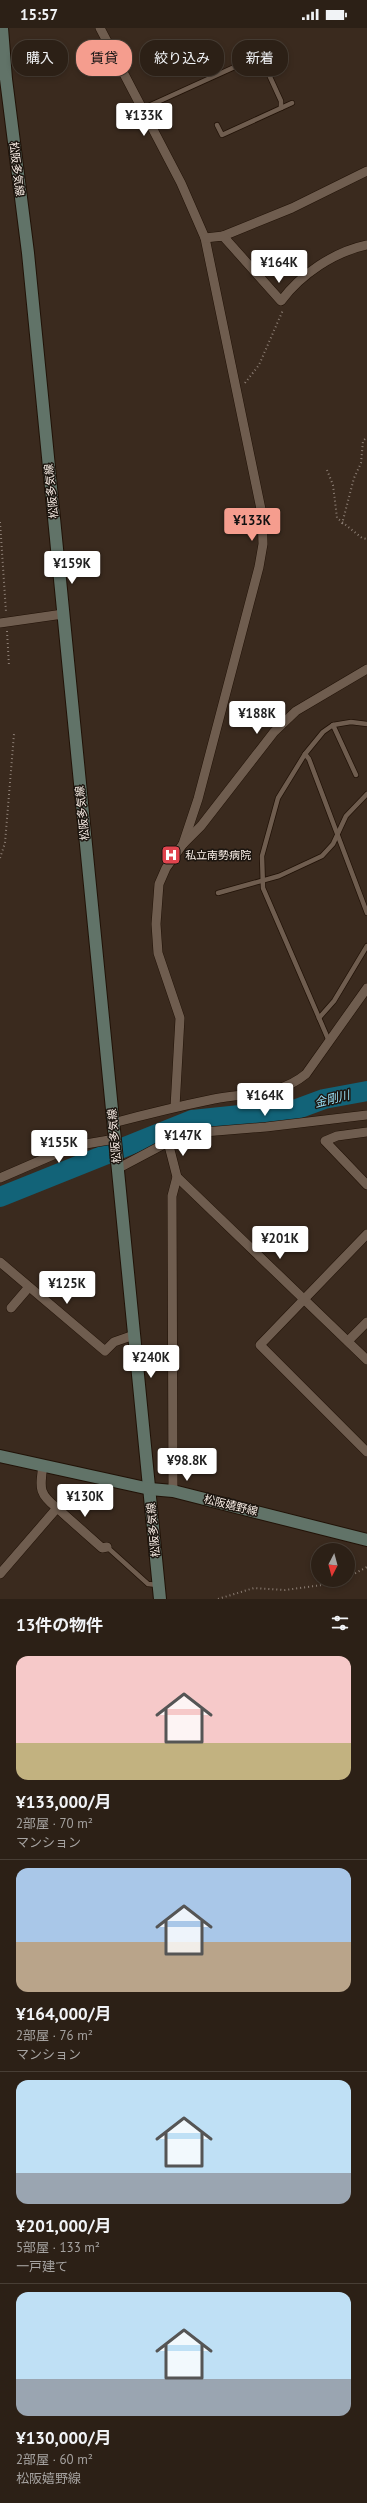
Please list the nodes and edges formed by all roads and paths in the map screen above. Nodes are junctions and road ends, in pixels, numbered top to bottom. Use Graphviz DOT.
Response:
graph roads {
  1 [pos="2,28"];
  2 [pos="100,28"];
  3 [pos="232,68"];
  4 [pos="270,76"];
  5 [pos="3,79"];
  6 [pos="292,103"];
  7 [pos="281,108"];
  8 [pos="142,109"];
  9 [pos="217,125"];
  10 [pos="367,171"];
  11 [pos="223,236"];
  12 [pos="205,238"];
  13 [pos="367,244"];
  14 [pos="281,301"];
  15 [pos="236,395"];
  16 [pos="367,437"];
  17 [pos="327,470"];
  18 [pos="0,522"];
  19 [pos="342,524"];
  20 [pos="367,539"];
  21 [pos="63,614"];
  22 [pos="3,623"];
  23 [pos="9,666"];
  24 [pos="367,669"];
  25 [pos="367,724"];
  26 [pos="333,725"];
  27 [pos="14,734"];
  28 [pos="305,754"];
  29 [pos="356,775"];
  30 [pos="367,794"];
  31 [pos="337,834"];
  32 [pos="183,844"];
  33 [pos="0,858"];
  34 [pos="262,881"];
  35 [pos="218,893"];
  36 [pos="367,913"];
  37 [pos="367,946"];
  38 [pos="367,988"];
  39 [pos="319,1018"];
  40 [pos="329,1043"];
  41 [pos="175,1107"];
  42 [pos="367,1115"];
  43 [pos="113,1123"];
  44 [pos="367,1132"];
  45 [pos="115,1142"];
  46 [pos="168,1142"];
  47 [pos="117,1165"];
  48 [pos="177,1177"];
  49 [pos="0,1178"];
  50 [pos="367,1185"];
  51 [pos="367,1234"];
  52 [pos="0,1262"];
  53 [pos="30,1287"];
  54 [pos="305,1299"];
  55 [pos="11,1308"];
  56 [pos="367,1322"];
  57 [pos="134,1335"];
  58 [pos="348,1341"];
  59 [pos="367,1360"];
  60 [pos="367,1452"];
  61 [pos="0,1456"];
  62 [pos="44,1466"];
  63 [pos="150,1488"];
  64 [pos="173,1491"];
  65 [pos="57,1508"];
  66 [pos="367,1540"];
  67 [pos="107,1547"];
  68 [pos="367,1567"];
  69 [pos="355,1573"];
  70 [pos="0,1574"];
  71 [pos="158,1585"];
  72 [pos="311,1587"];
  73 [pos="160,1599"];
  74 [pos="218,1599"];
  1 -- 5 [label="main road, 松阪多気線"];
  2 -- 8 [label="street"];
  3 -- 8 [label="lane"];
  4 -- 7 [label="lane"];
  5 -- 21 [label="main road, 松阪多気線"];
  6 -- 7 [label="lane"];
  7 -- 9 [label="lane"];
  8 -- 12 [label="street"];
  10 -- 11 [label="street"];
  11 -- 12 [label="street"];
  11 -- 14 [label="street"];
  12 -- 15 [label="street"];
  13 -- 14 [label="street"];
  14 -- 15 [label="path"];
  15 -- 32 [label="street"];
  16 -- 19 [label="path"];
  17 -- 19 [label="path"];
  18 -- 22 [label="path"];
  19 -- 20 [label="path"];
  21 -- 22 [label="street"];
  21 -- 43 [label="main road, 松阪多気線"];
  22 -- 23 [label="path"];
  24 -- 32 [label="street"];
  25 -- 26 [label="lane"];
  26 -- 28 [label="lane"];
  26 -- 29 [label="lane"];
  27 -- 33 [label="path"];
  28 -- 31 [label="lane"];
  28 -- 34 [label="lane"];
  30 -- 31 [label="lane"];
  31 -- 34 [label="lane"];
  31 -- 36 [label="lane"];
  32 -- 41 [label="street"];
  34 -- 35 [label="lane"];
  34 -- 39 [label="lane"];
  37 -- 39 [label="lane"];
  38 -- 40 [label="street"];
  39 -- 40 [label="lane"];
  40 -- 41 [label="street"];
  41 -- 43 [label="street"];
  42 -- 46 [label="street"];
  43 -- 45 [label="main road, 松阪多気線"];
  44 -- 50 [label="street"];
  45 -- 47 [label="main road, 松阪多気線"];
  45 -- 49 [label="street"];
  46 -- 47 [label="street"];
  46 -- 48 [label="street"];
  47 -- 57 [label="main road, 松阪多気線"];
  48 -- 54 [label="street"];
  48 -- 64 [label="street"];
  51 -- 54 [label="street"];
  52 -- 53 [label="street"];
  53 -- 55 [label="street"];
  53 -- 57 [label="street"];
  54 -- 58 [label="street"];
  54 -- 60 [label="street"];
  56 -- 58 [label="street"];
  57 -- 63 [label="main road, 松阪多気線"];
  58 -- 59 [label="street"];
  61 -- 62 [label="main road, 松阪嬉野線"];
  62 -- 63 [label="main road, 松阪嬉野線"];
  62 -- 65 [label="street"];
  63 -- 64 [label="main road, 松阪嬉野線"];
  63 -- 71 [label="main road, 松阪多気線"];
  64 -- 66 [label="main road, 松阪嬉野線"];
  65 -- 67 [label="street"];
  65 -- 70 [label="street"];
  67 -- 71 [label="lane"];
  68 -- 69 [label="path"];
  71 -- 73 [label="main road, 松阪多気線"];
  72 -- 74 [label="path"];
}
